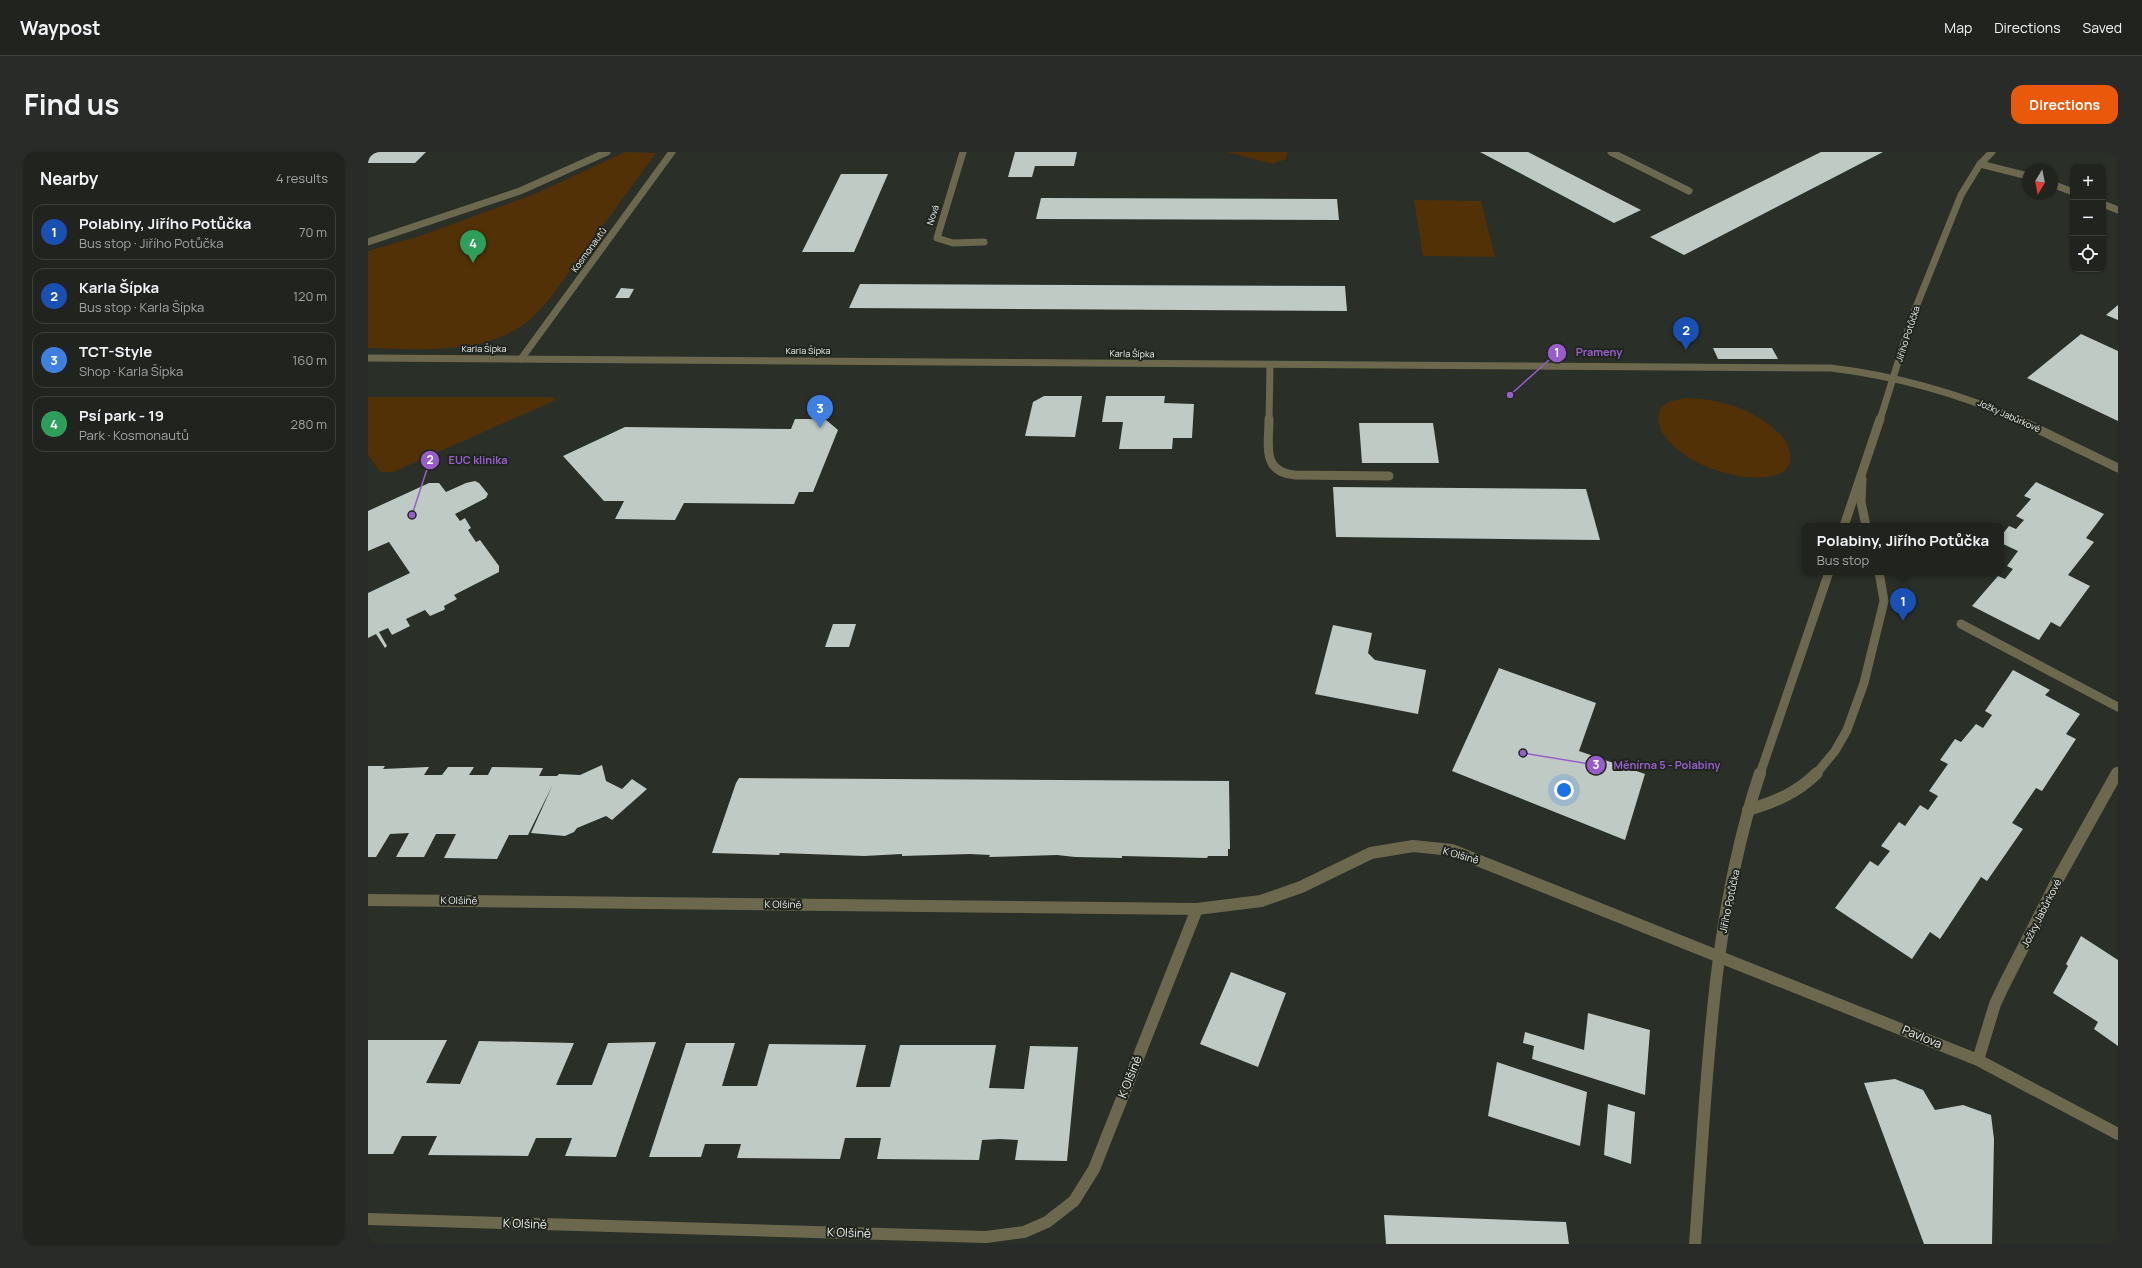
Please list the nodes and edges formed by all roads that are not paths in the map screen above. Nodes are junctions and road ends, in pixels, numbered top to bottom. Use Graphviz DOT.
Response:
graph roads {
  1 [pos="607,152"];
  2 [pos="672,152"];
  3 [pos="963,152"];
  4 [pos="1611,152"];
  5 [pos="1992,152"];
  6 [pos="1980,164"];
  7 [pos="2022,174"];
  8 [pos="2058,186"];
  9 [pos="1689,191"];
  10 [pos="2070,191"];
  11 [pos="2106,205"];
  12 [pos="2118,210"];
  13 [pos="368,242"];
  14 [pos="984,242"];
  15 [pos="368,358"];
  16 [pos="521,359"];
  17 [pos="1270,365"];
  18 [pos="1894,378"];
  19 [pos="1865,465"];
  20 [pos="2118,468"];
  21 [pos="1389,476"];
  22 [pos="1845,523"];
  23 [pos="1865,523"];
  24 [pos="1828,575"];
  25 [pos="1879,575"];
  26 [pos="1961,624"];
  27 [pos="2118,707"];
  28 [pos="2118,772"];
  29 [pos="1748,810"];
  30 [pos="368,900"];
  31 [pos="1197,908"];
  32 [pos="1718,956"];
  33 [pos="1978,1060"];
  34 [pos="2118,1134"];
  35 [pos="368,1219"];
  36 [pos="1695,1244"];
  1 -- 13 [label="street"];
  2 -- 16 [label="street, Kosmonautů"];
  3 -- 14 [label="street, Nová"];
  4 -- 9 [label="street"];
  5 -- 6 [label="street, Jiřího Potůčka"];
  6 -- 7 [label="street"];
  6 -- 18 [label="street, Jiřího Potůčka"];
  8 -- 10 [label="street"];
  11 -- 12 [label="street"];
  15 -- 16 [label="street, Karla Šípka"];
  16 -- 17 [label="street, Karla Šípka"];
  17 -- 18 [label="street, Karla Šípka"];
  17 -- 21 [label="street"];
  18 -- 19 [label="street, Jiřího Potůčka"];
  18 -- 20 [label="street, Jožky Jabůrkové"];
  19 -- 22 [label="street, Jiřího Potůčka"];
  19 -- 23 [label="street"];
  24 -- 29 [label="street, Jiřího Potůčka"];
  25 -- 29 [label="street"];
  26 -- 27 [label="street"];
  28 -- 33 [label="street, Jožky Jabůrkové"];
  29 -- 32 [label="street, Jiřího Potůčka"];
  30 -- 31 [label="street, K Olšině"];
  31 -- 32 [label="street, K Olšině"];
  31 -- 35 [label="street, K Olšině"];
  32 -- 33 [label="street, Pavlova"];
  32 -- 36 [label="street, Jiřího Potůčka"];
  33 -- 34 [label="street, Pavlova"];
}
